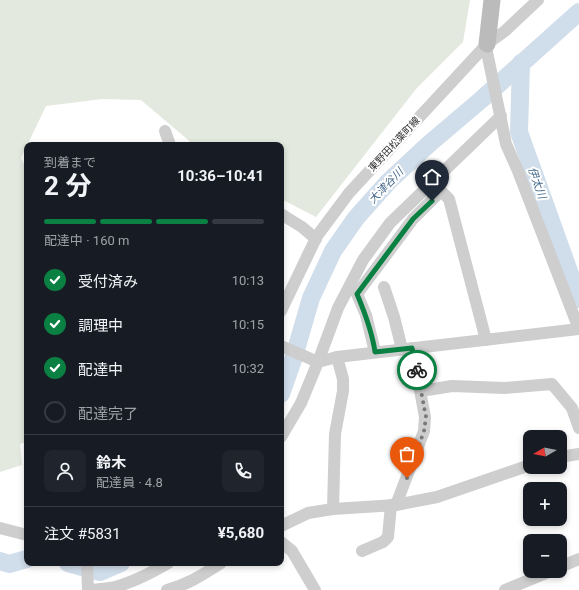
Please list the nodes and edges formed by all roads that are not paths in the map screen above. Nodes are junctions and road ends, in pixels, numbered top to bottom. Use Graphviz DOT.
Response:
graph roads {
  1 [pos="492,0"];
  2 [pos="538,0"];
  3 [pos="487,48"];
  4 [pos="500,114"];
  5 [pos="165,131"];
  6 [pos="169,142"];
  7 [pos="284,216"];
  8 [pos="316,239"];
  9 [pos="384,287"];
  10 [pos="284,304"];
  11 [pos="579,329"];
  12 [pos="486,340"];
  13 [pos="284,347"];
  14 [pos="407,349"];
  15 [pos="375,352"];
  16 [pos="337,357"];
  17 [pos="317,362"];
  18 [pos="421,391"];
  19 [pos="575,406"];
  20 [pos="579,428"];
  21 [pos="284,432"];
  22 [pos="579,454"];
  23 [pos="567,456"];
  24 [pos="523,467"];
  25 [pos="393,505"];
  26 [pos="333,509"];
  27 [pos="284,525"];
  28 [pos="0,528"];
  29 [pos="24,534"];
  30 [pos="284,544"];
  31 [pos="362,551"];
  32 [pos="579,559"];
  33 [pos="567,564"];
  34 [pos="87,566"];
  35 [pos="163,566"];
  36 [pos="217,566"];
  37 [pos="534,578"];
  38 [pos="89,588"];
  39 [pos="167,590"];
  40 [pos="315,590"];
  41 [pos="505,590"];
  1 -- 3 [label="street"];
  2 -- 3 [label="street, 東野田松葉町線"];
  3 -- 4 [label="street"];
  3 -- 8 [label="street, 東野田松葉町線"];
  4 -- 11 [label="street"];
  4 -- 17 [label="street"];
  5 -- 6 [label="street"];
  7 -- 8 [label="street"];
  8 -- 10 [label="street, 東野田松葉町線"];
  9 -- 14 [label="street"];
  11 -- 12 [label="street"];
  12 -- 14 [label="street"];
  12 -- 15 [label="street"];
  13 -- 17 [label="street"];
  14 -- 15 [label="street"];
  14 -- 18 [label="street"];
  15 -- 16 [label="street"];
  16 -- 17 [label="street"];
  16 -- 26 [label="street"];
  17 -- 21 [label="street"];
  18 -- 19 [label="street"];
  18 -- 25 [label="street"];
  19 -- 20 [label="street"];
  22 -- 23 [label="street"];
  24 -- 25 [label="street"];
  25 -- 26 [label="street"];
  25 -- 31 [label="street"];
  26 -- 27 [label="street"];
  28 -- 29 [label="street"];
  30 -- 40 [label="street"];
  32 -- 33 [label="street"];
  34 -- 38 [label="street"];
  35 -- 38 [label="street"];
  36 -- 39 [label="street"];
  37 -- 41 [label="street"];
}
